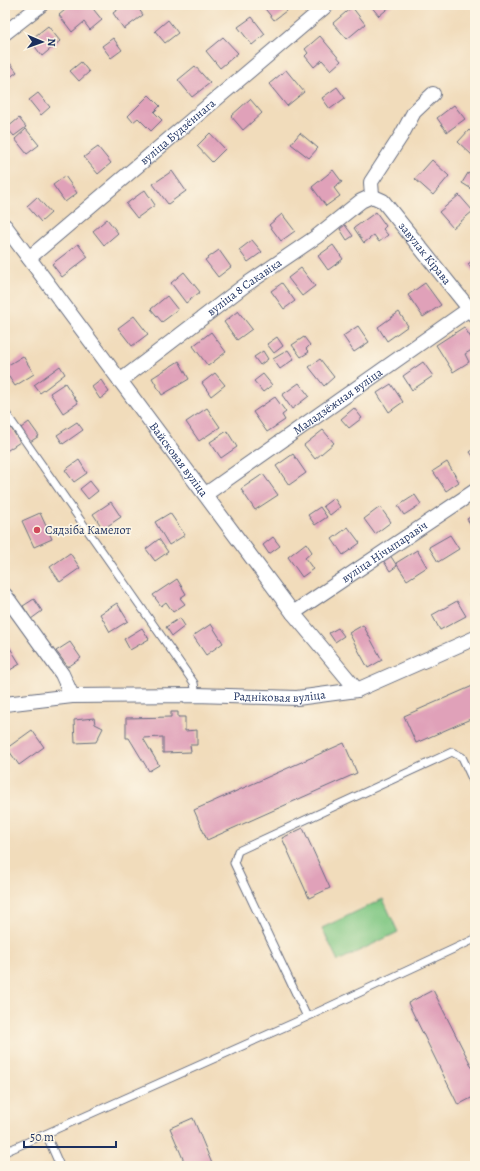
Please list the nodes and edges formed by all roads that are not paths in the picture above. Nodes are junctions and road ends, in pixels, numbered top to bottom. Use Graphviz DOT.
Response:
graph roads {
  1 [pos="41,5"];
  2 [pos="327,5"];
  3 [pos="5,33"];
  4 [pos="433,94"];
  5 [pos="372,196"];
  6 [pos="5,226"];
  7 [pos="29,258"];
  8 [pos="472,312"];
  9 [pos="120,381"];
  10 [pos="5,412"];
  11 [pos="475,491"];
  12 [pos="206,494"];
  13 [pos="5,595"];
  14 [pos="293,613"];
  15 [pos="475,638"];
  16 [pos="357,690"];
  17 [pos="196,695"];
  18 [pos="72,696"];
  19 [pos="5,704"];
  20 [pos="475,786"];
  21 [pos="475,939"];
  22 [pos="307,1017"];
  23 [pos="46,1134"];
  24 [pos="5,1152"];
  25 [pos="60,1166"];
  1 -- 3 [label="street"];
  2 -- 7 [label="street, вуліца Будзённага"];
  4 -- 5 [label="street"];
  5 -- 8 [label="street, завулак Кірава"];
  5 -- 9 [label="street, вуліца 8 Сакавіка"];
  6 -- 7 [label="street, Вайсковая вуліца"];
  7 -- 9 [label="street, Вайсковая вуліца"];
  8 -- 12 [label="street, Маладзёжная вуліца"];
  9 -- 12 [label="street, Вайсковая вуліца"];
  10 -- 17 [label="lane"];
  11 -- 14 [label="street, вуліца Нічыпаравіч"];
  12 -- 14 [label="street, Вайсковая вуліца"];
  13 -- 18 [label="street"];
  14 -- 16 [label="street, Вайсковая вуліца"];
  15 -- 16 [label="street, Радніковая вуліца"];
  16 -- 17 [label="street, Радніковая вуліца"];
  17 -- 18 [label="street, Радніковая вуліца"];
  18 -- 19 [label="street, Радніковая вуліца"];
  20 -- 22 [label="lane"];
  21 -- 22 [label="lane"];
  22 -- 23 [label="lane"];
  23 -- 24 [label="lane"];
  23 -- 25 [label="lane"];
}
